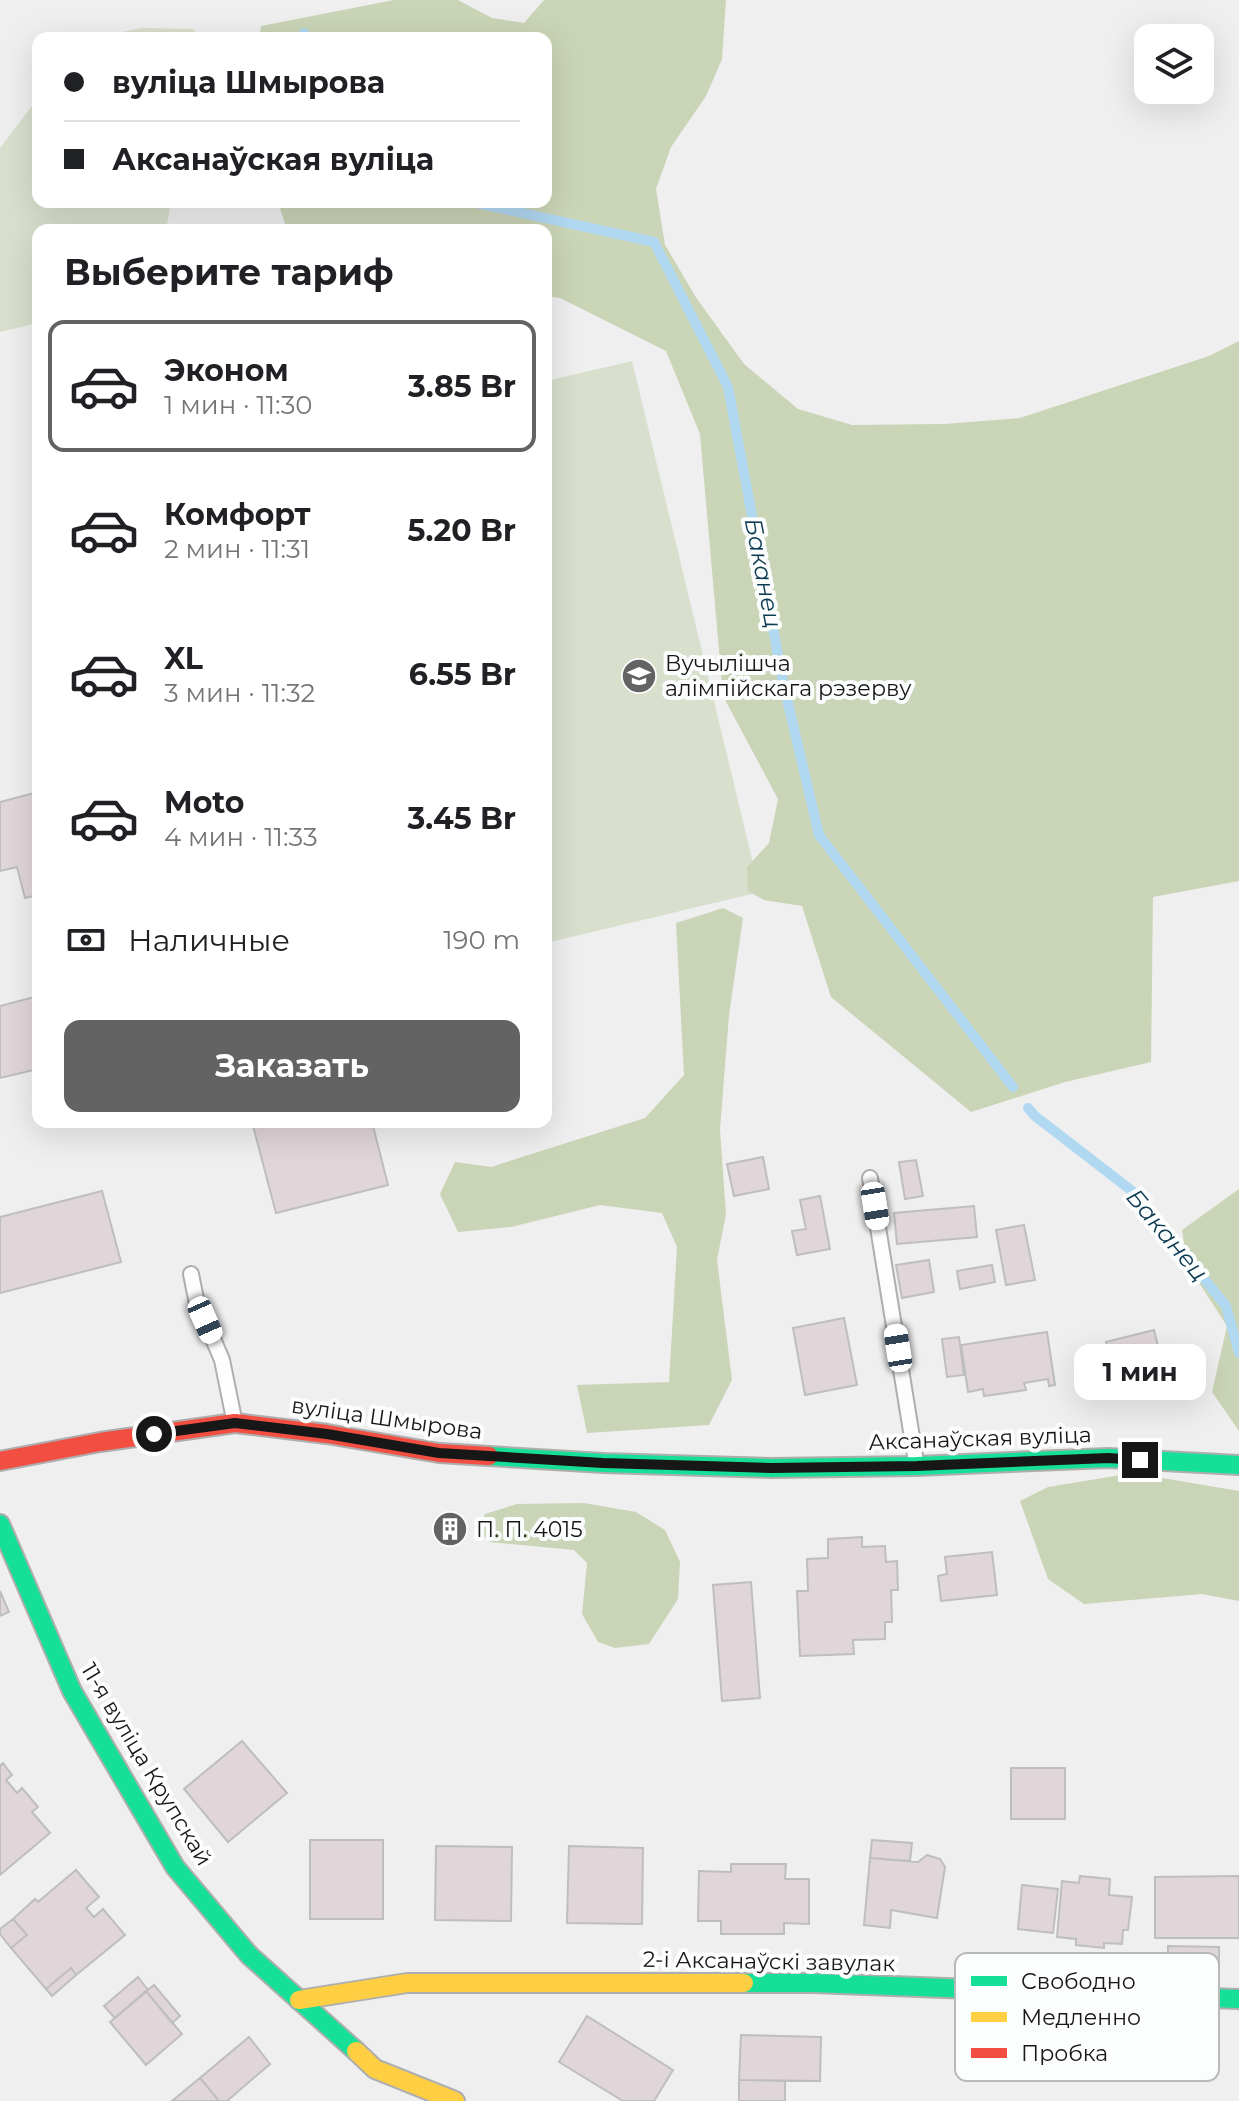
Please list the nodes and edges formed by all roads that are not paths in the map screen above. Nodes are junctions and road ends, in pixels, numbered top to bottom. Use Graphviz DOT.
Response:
graph roads {
  1 [pos="870,1178"];
  2 [pos="191,1274"];
  3 [pos="235,1423"];
  4 [pos="0,1461"];
  5 [pos="1239,1465"];
  6 [pos="917,1466"];
  7 [pos="771,1468"];
  8 [pos="0,1524"];
  9 [pos="955,1988"];
  10 [pos="1219,1998"];
  11 [pos="1239,1999"];
  12 [pos="299,2000"];
  13 [pos="455,2101"];
  1 -- 6 [label="lane"];
  2 -- 3 [label="lane"];
  3 -- 4 [label="street, вуліца Шмырова"];
  3 -- 7 [label="street, вуліца Шмырова"];
  5 -- 6 [label="street, Аксанаўская вуліца"];
  6 -- 7 [label="street, Аксанаўская вуліца"];
  8 -- 12 [label="street, 11-я вуліца Крупскай"];
  9 -- 12 [label="street, 2-і Аксанаўскі завулак"];
  10 -- 11 [label="street, 2-і Аксанаўскі завулак"];
  12 -- 13 [label="street, 11-я вуліца Крупскай"];
}
